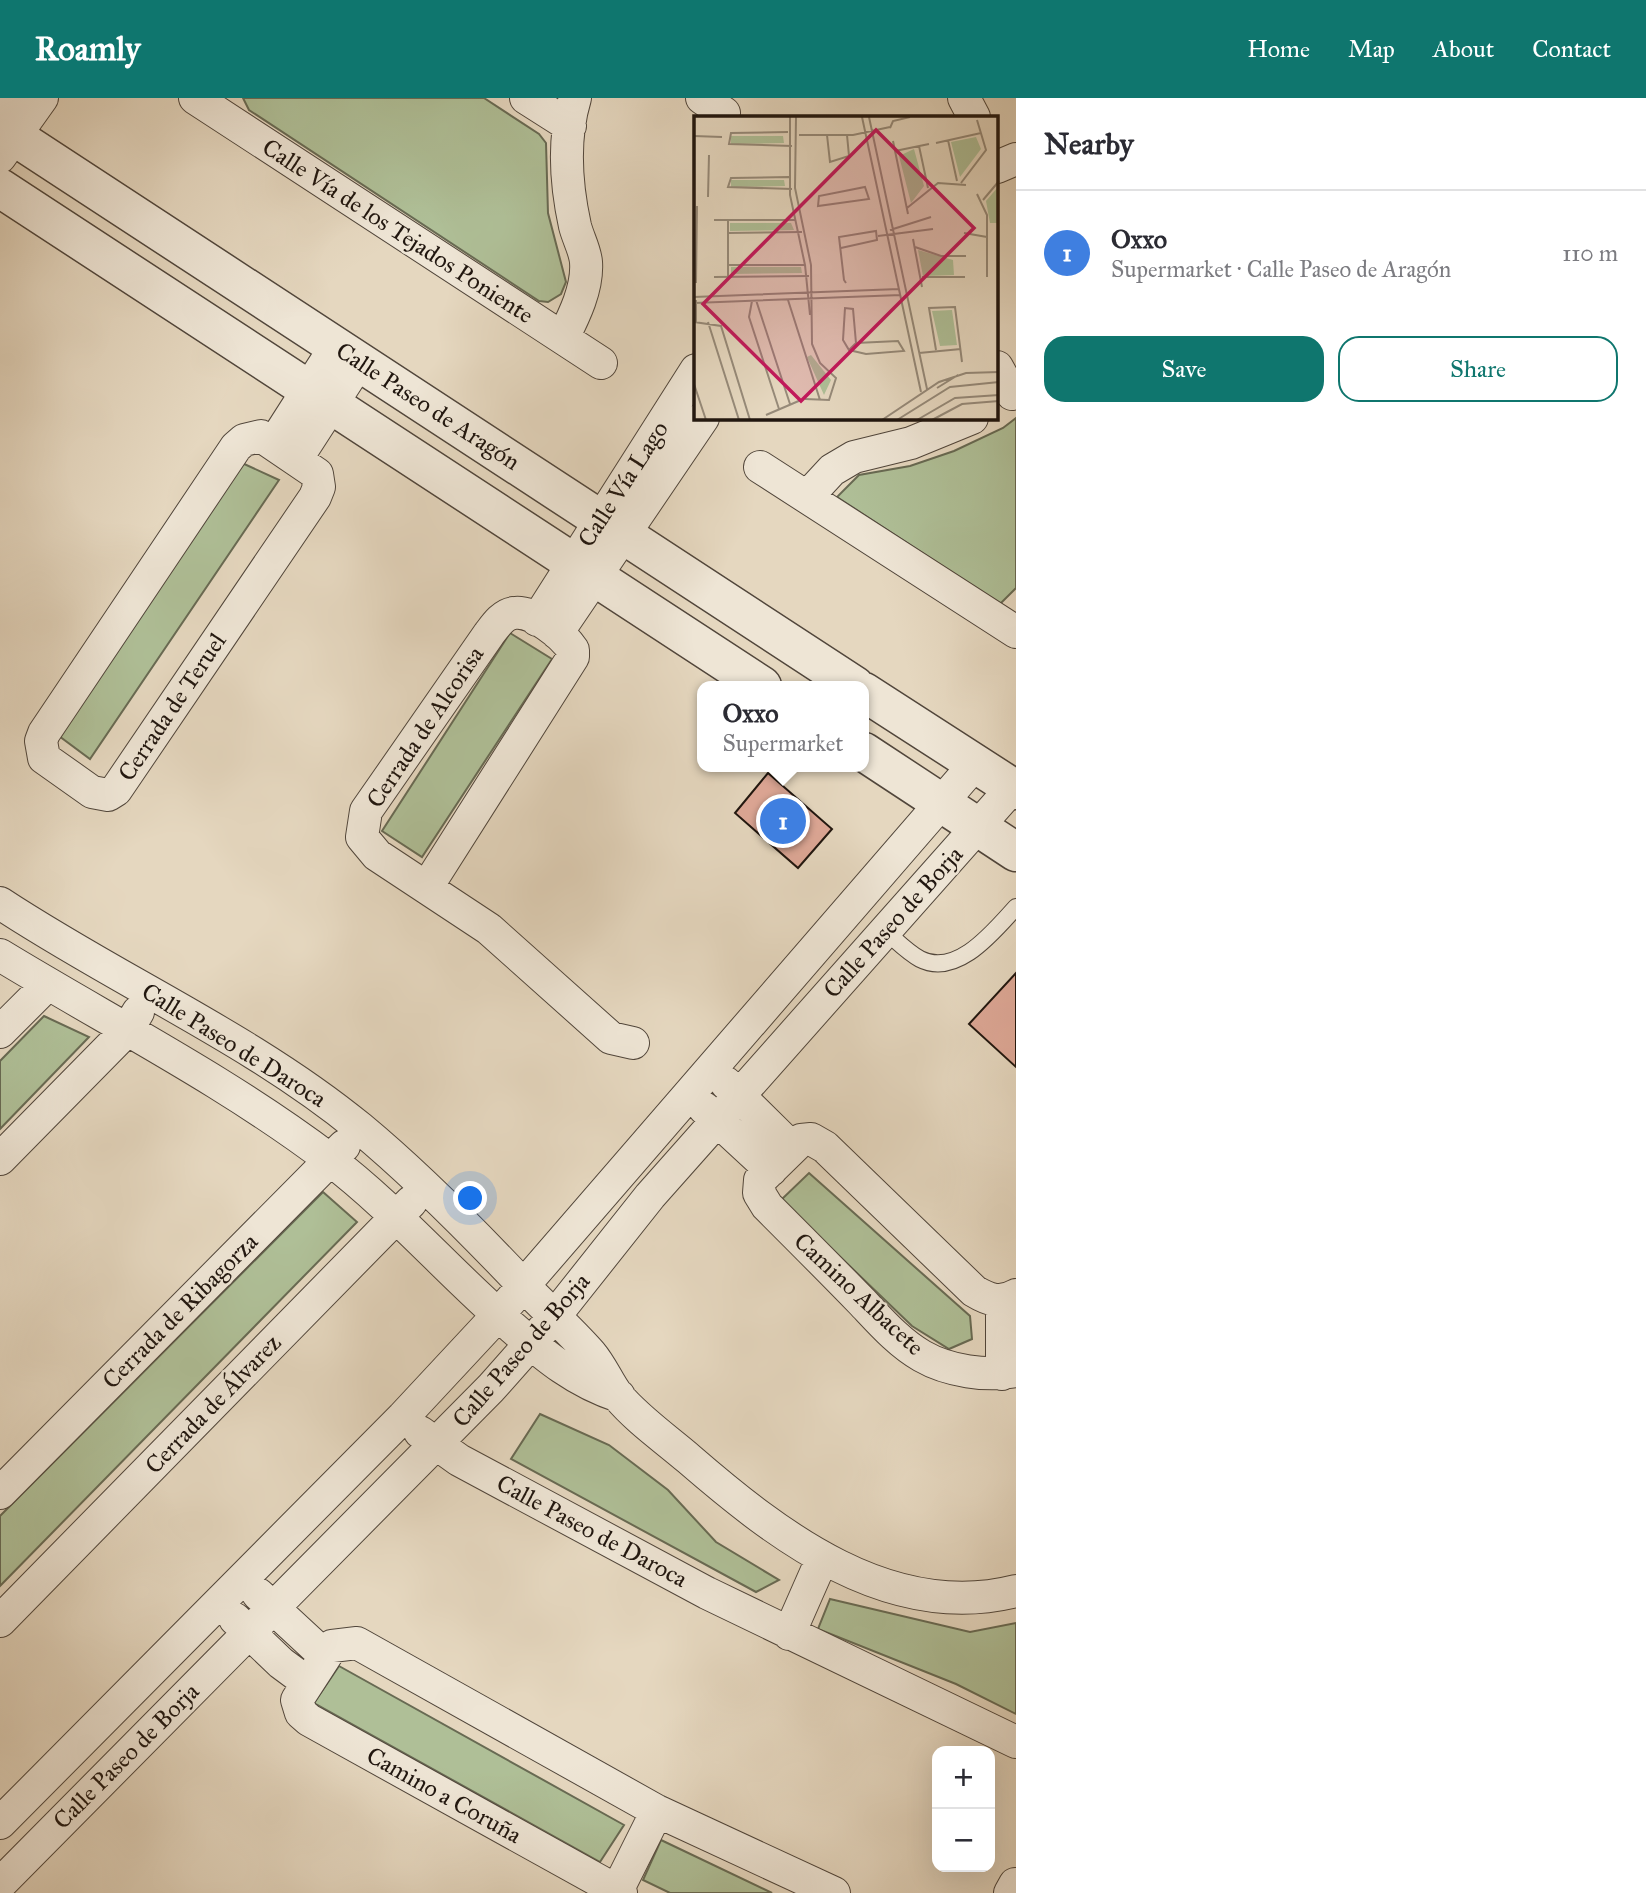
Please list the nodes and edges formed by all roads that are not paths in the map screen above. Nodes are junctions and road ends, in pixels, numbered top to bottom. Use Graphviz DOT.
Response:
graph roads {
  1 [pos="13,98"];
  2 [pos="42,98"];
  3 [pos="526,98"];
  4 [pos="964,98"];
  5 [pos="206,101"];
  6 [pos="573,112"];
  7 [pos="973,116"];
  8 [pos="4,135"];
  9 [pos="1016,159"];
  10 [pos="998,167"];
  11 [pos="0,188"];
  12 [pos="563,338"];
  13 [pos="348,354"];
  14 [pos="601,363"];
  15 [pos="694,374"];
  16 [pos="320,397"];
  17 [pos="701,420"];
  18 [pos="967,420"];
  19 [pos="286,450"];
  20 [pos="760,467"];
  21 [pos="807,497"];
  22 [pos="613,527"];
  23 [pos="584,570"];
  24 [pos="1010,617"];
  25 [pos="547,627"];
  26 [pos="754,681"];
  27 [pos="847,681"];
  28 [pos="869,696"];
  29 [pos="869,756"];
  30 [pos="974,765"];
  31 [pos="1014,789"];
  32 [pos="943,804"];
  33 [pos="978,827"];
  34 [pos="1016,852"];
  35 [pos="427,887"];
  36 [pos="0,903"];
  37 [pos="1016,907"];
  38 [pos="885,931"];
  39 [pos="0,955"];
  40 [pos="48,984"];
  41 [pos="149,992"];
  42 [pos="128,1029"];
  43 [pos="0,1032"];
  44 [pos="633,1042"];
  45 [pos="710,1067"];
  46 [pos="688,1092"];
  47 [pos="739,1096"];
  48 [pos="718,1121"];
  49 [pos="361,1129"];
  50 [pos="0,1159"];
  51 [pos="782,1159"];
  52 [pos="330,1160"];
  53 [pos="425,1187"];
  54 [pos="396,1217"];
  55 [pos="524,1286"];
  56 [pos="1009,1298"];
  57 [pos="498,1315"];
  58 [pos="554,1317"];
  59 [pos="531,1343"];
  60 [pos="1009,1373"];
  61 [pos="619,1396"];
  62 [pos="403,1417"];
  63 [pos="436,1446"];
  64 [pos="0,1493"];
  65 [pos="822,1559"];
  66 [pos="242,1579"];
  67 [pos="1016,1591"];
  68 [pos="218,1603"];
  69 [pos="273,1609"];
  70 [pos="0,1621"];
  71 [pos="250,1632"];
  72 [pos="789,1634"];
  73 [pos="325,1656"];
  74 [pos="308,1683"];
  75 [pos="1016,1742"];
  76 [pos="657,1811"];
  77 [pos="0,1823"];
  78 [pos="0,1884"];
  79 [pos="619,1892"];
  80 [pos="834,1893"];
  1 -- 8 [label="street"];
  2 -- 8 [label="street"];
  3 -- 6 [label="street"];
  4 -- 7 [label="street"];
  5 -- 12 [label="street, Calle Vía de los Tejados Poniente"];
  6 -- 12 [label="street"];
  8 -- 13 [label="street, Calle Paseo de Aragón"];
  9 -- 10 [label="street"];
  11 -- 16 [label="street"];
  12 -- 14 [label="street, Calle Vía de los Tejados Poniente"];
  13 -- 16 [label="street"];
  13 -- 22 [label="street, Calle Paseo de Aragón"];
  15 -- 22 [label="street, Calle Vía Lago"];
  16 -- 19 [label="street"];
  16 -- 23 [label="street"];
  17 -- 22 [label="street, Calle Vía Lago"];
  18 -- 21 [label="street"];
  19 -- 19 [label="street, Cerrada de Teruel"];
  20 -- 21 [label="street"];
  21 -- 24 [label="street"];
  22 -- 23 [label="street, Calle Vía Lago"];
  22 -- 27 [label="street, Calle Paseo de Aragón"];
  23 -- 25 [label="street"];
  23 -- 26 [label="street"];
  25 -- 35 [label="street"];
  25 -- 35 [label="street, Cerrada de Alcorisa"];
  28 -- 30 [label="street"];
  29 -- 32 [label="street"];
  30 -- 31 [label="street"];
  30 -- 32 [label="street, Calle Paseo de Borja"];
  31 -- 33 [label="street, Calle Paseo de Borja"];
  32 -- 33 [label="street"];
  32 -- 45 [label="street, Calle Paseo de Borja"];
  33 -- 34 [label="street"];
  33 -- 38 [label="street, Calle Paseo de Borja"];
  35 -- 44 [label="street, Cerrada de Alcorisa"];
  36 -- 41 [label="street, Calle Paseo de Daroca"];
  37 -- 38 [label="lane"];
  38 -- 47 [label="street, Calle Paseo de Borja"];
  39 -- 40 [label="street, Calle Paseo de Daroca"];
  40 -- 42 [label="street, Calle Paseo de Daroca"];
  40 -- 43 [label="street"];
  41 -- 42 [label="street"];
  41 -- 49 [label="street, Calle Paseo de Daroca"];
  42 -- 50 [label="street"];
  42 -- 52 [label="street, Calle Paseo de Daroca"];
  45 -- 46 [label="street, Calle Paseo de Borja"];
  45 -- 47 [label="street"];
  46 -- 48 [label="street"];
  46 -- 55 [label="street, Calle Paseo de Borja"];
  47 -- 48 [label="street, Calle Paseo de Borja"];
  47 -- 51 [label="street"];
  48 -- 51 [label="street"];
  48 -- 58 [label="street, Calle Paseo de Borja"];
  49 -- 52 [label="street, Cerrada de Ribagorza"];
  49 -- 53 [label="street, Calle Paseo de Daroca"];
  51 -- 56 [label="street, Camino Albacete"];
  51 -- 60 [label="street, Camino Albacete"];
  52 -- 54 [label="street, Calle Paseo de Daroca"];
  52 -- 64 [label="street, Cerrada de Ribagorza"];
  53 -- 54 [label="street, Cerrada de Álvarez"];
  53 -- 55 [label="street, Calle Paseo de Daroca"];
  54 -- 57 [label="street, Calle Paseo de Daroca"];
  54 -- 70 [label="street, Cerrada de Álvarez"];
  55 -- 57 [label="street, Calle Paseo de Borja"];
  55 -- 58 [label="street, Calle Paseo de Daroca"];
  56 -- 60 [label="street, Camino Albacete"];
  57 -- 59 [label="street, Calle Paseo de Daroca"];
  57 -- 62 [label="street, Calle Paseo de Borja"];
  58 -- 59 [label="street, Calle Paseo de Borja"];
  58 -- 61 [label="street, Calle Paseo de Daroca"];
  59 -- 61 [label="street, Calle Paseo de Daroca"];
  59 -- 63 [label="street, Calle Paseo de Borja"];
  61 -- 65 [label="street, Calle Paseo de Daroca"];
  62 -- 63 [label="street, Calle Paseo de Daroca"];
  62 -- 66 [label="street, Calle Paseo de Borja"];
  63 -- 69 [label="street, Calle Paseo de Borja"];
  63 -- 72 [label="street, Calle Paseo de Daroca"];
  65 -- 67 [label="street, Calle Paseo de Daroca"];
  65 -- 72 [label="street"];
  66 -- 68 [label="street, Calle Paseo de Borja"];
  66 -- 69 [label="street"];
  68 -- 71 [label="street"];
  68 -- 77 [label="street, Calle Paseo de Borja"];
  69 -- 71 [label="street, Calle Paseo de Borja"];
  69 -- 73 [label="street"];
  71 -- 74 [label="street"];
  71 -- 78 [label="street, Calle Paseo de Borja"];
  72 -- 75 [label="street, Calle Paseo de Daroca"];
  73 -- 74 [label="street, Camino a Coruña"];
  73 -- 76 [label="street"];
  74 -- 79 [label="street, Camino a Coruña"];
  76 -- 79 [label="street, Camino a Coruña"];
  76 -- 80 [label="street"];
}
